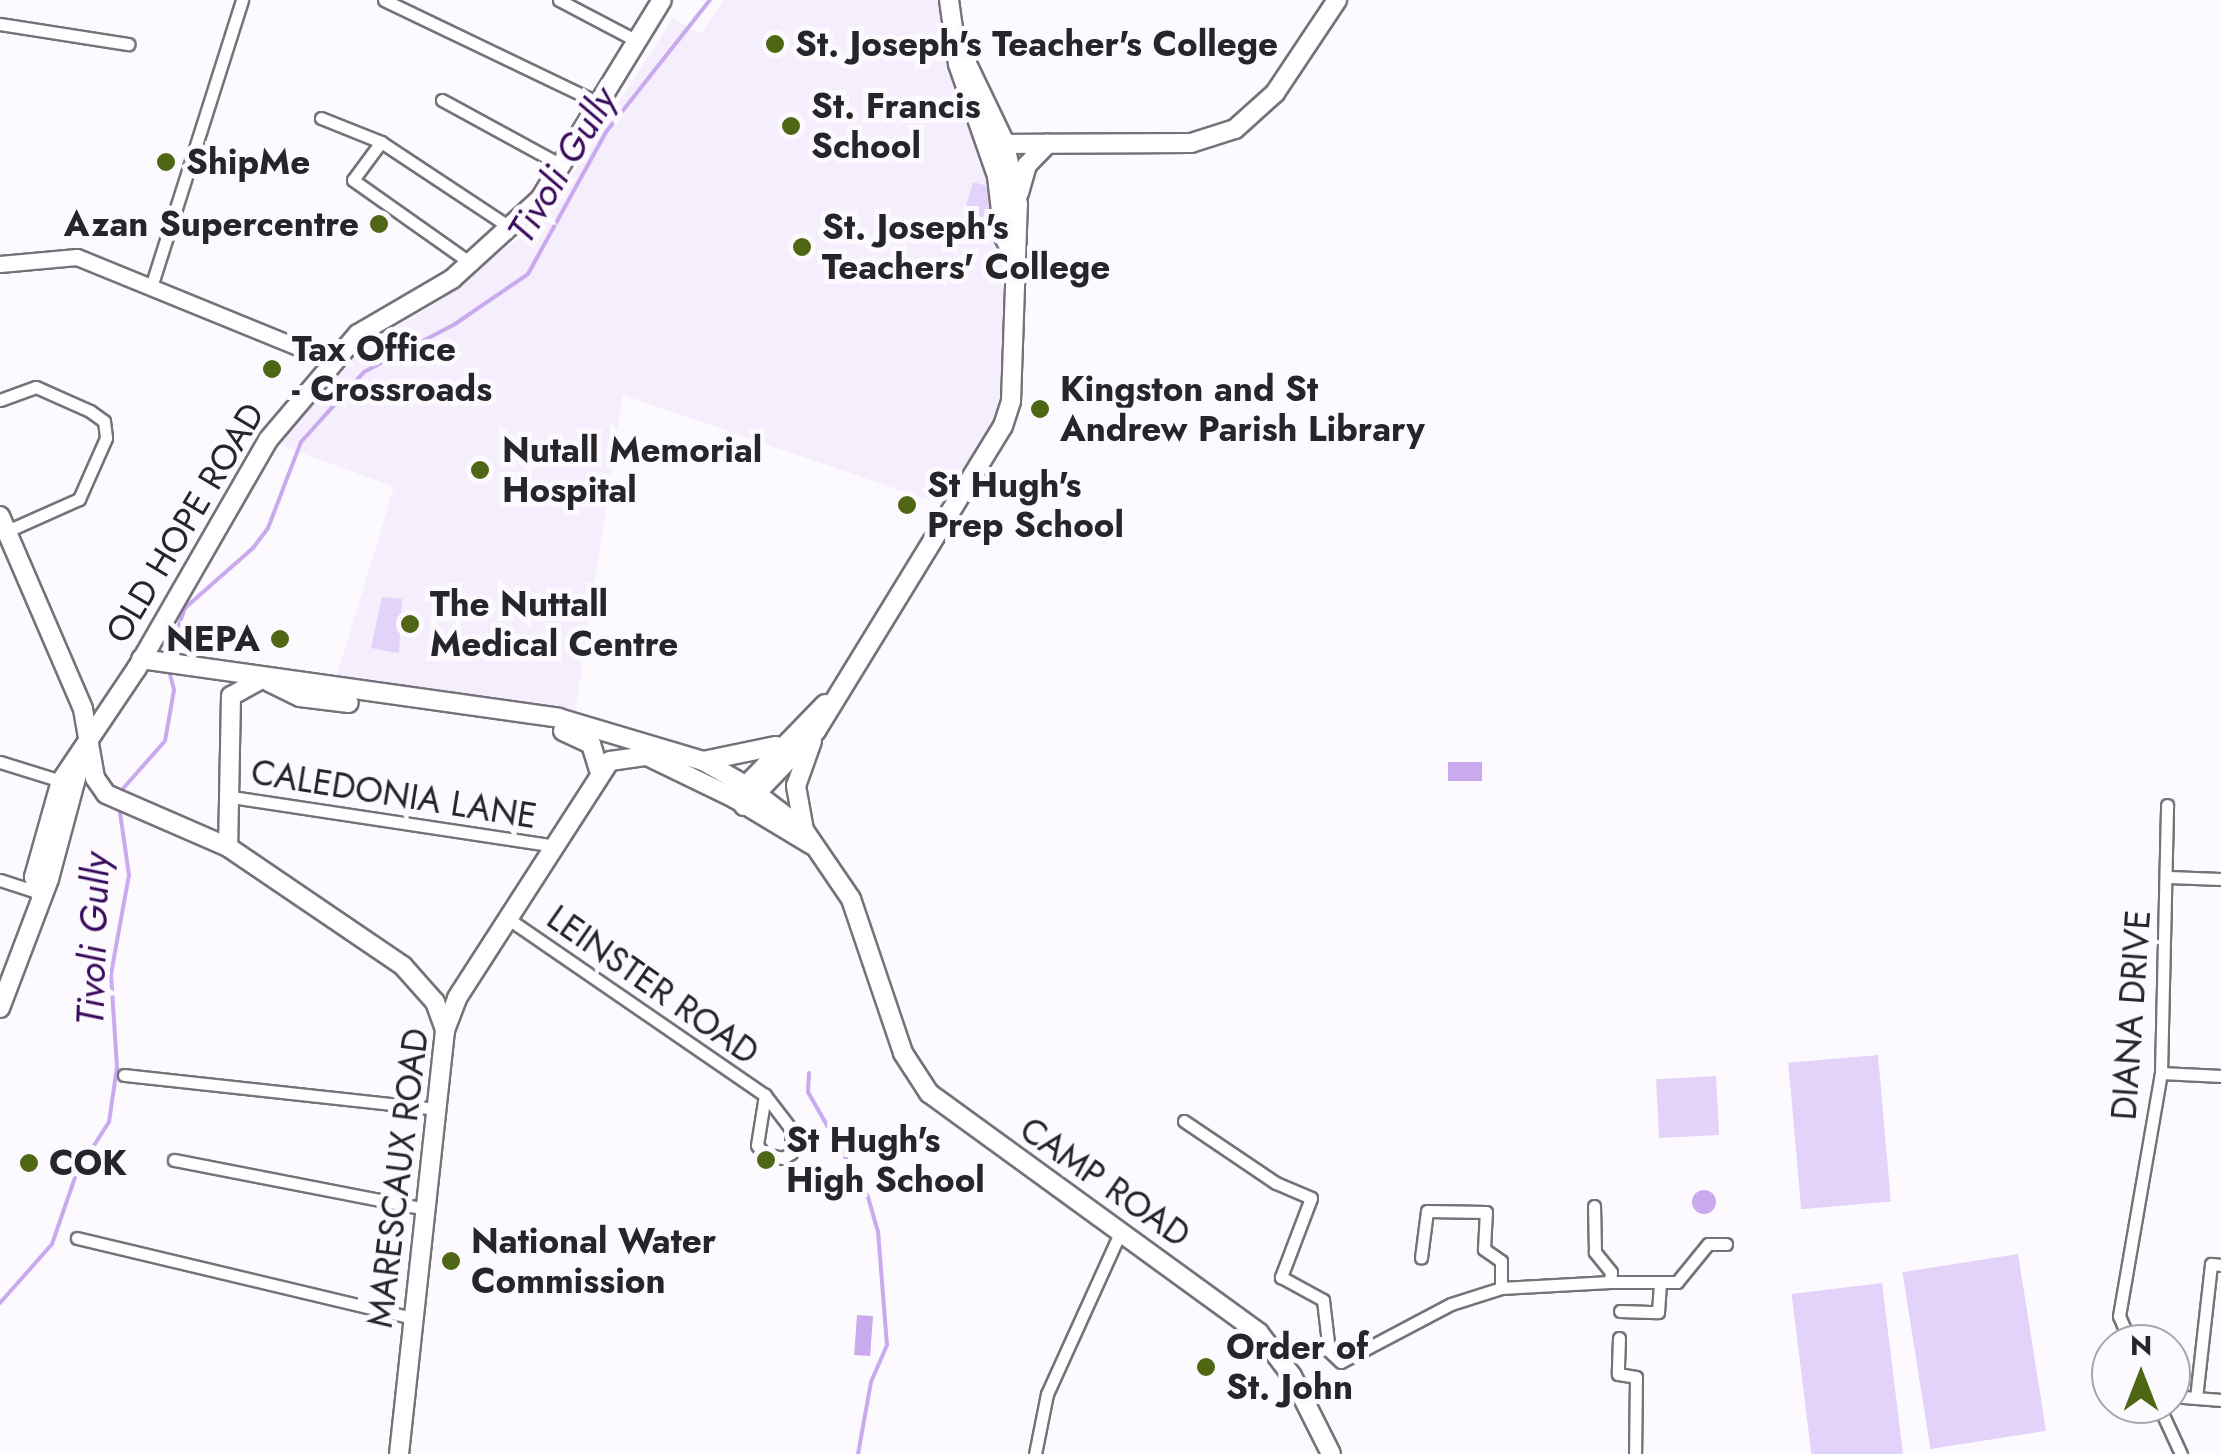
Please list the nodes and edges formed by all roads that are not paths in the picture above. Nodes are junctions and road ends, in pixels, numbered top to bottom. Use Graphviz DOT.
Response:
graph roads {
  1 [pos="242,0"];
  2 [pos="384,0"];
  3 [pos="559,0"];
  4 [pos="662,0"];
  5 [pos="948,0"];
  6 [pos="1336,0"];
  7 [pos="0,24"];
  8 [pos="639,42"];
  9 [pos="128,44"];
  10 [pos="442,100"];
  11 [pos="599,103"];
  12 [pos="321,118"];
  13 [pos="381,142"];
  14 [pos="1048,143"];
  15 [pos="996,144"];
  16 [pos="561,165"];
  17 [pos="1018,204"];
  18 [pos="513,229"];
  19 [pos="0,251"];
  20 [pos="1014,258"];
  21 [pos="0,264"];
  22 [pos="472,264"];
  23 [pos="151,286"];
  24 [pos="330,360"];
  25 [pos="0,400"];
  26 [pos="4,523"];
  27 [pos="139,664"];
  28 [pos="169,671"];
  29 [pos="264,678"];
  30 [pos="231,696"];
  31 [pos="833,697"];
  32 [pos="816,731"];
  33 [pos="86,737"];
  34 [pos="783,743"];
  35 [pos="703,760"];
  36 [pos="0,762"];
  37 [pos="598,770"];
  38 [pos="61,780"];
  39 [pos="745,795"];
  40 [pos="225,796"];
  41 [pos="115,799"];
  42 [pos="2167,805"];
  43 [pos="71,807"];
  44 [pos="808,837"];
  45 [pos="554,846"];
  46 [pos="228,847"];
  47 [pos="2168,878"];
  48 [pos="2221,879"];
  49 [pos="0,880"];
  50 [pos="40,893"];
  51 [pos="510,920"];
  52 [pos="469,977"];
  53 [pos="420,980"];
  54 [pos="0,1008"];
  55 [pos="445,1030"];
  56 [pos="2161,1073"];
  57 [pos="124,1075"];
  58 [pos="2221,1076"];
  59 [pos="764,1096"];
  60 [pos="437,1109"];
  61 [pos="1184,1122"];
  62 [pos="174,1160"];
  63 [pos="1594,1206"];
  64 [pos="426,1209"];
  65 [pos="1120,1233"];
  66 [pos="77,1238"];
  67 [pos="1726,1244"];
  68 [pos="1420,1258"];
  69 [pos="2221,1265"];
  70 [pos="1610,1282"];
  71 [pos="1660,1282"];
  72 [pos="1501,1288"];
  73 [pos="1620,1310"];
  74 [pos="413,1318"];
  75 [pos="2122,1324"];
  76 [pos="1618,1338"];
  77 [pos="2191,1398"];
  78 [pos="2196,1398"];
  79 [pos="2221,1400"];
  80 [pos="2167,1424"];
  81 [pos="400,1454"];
  82 [pos="1036,1454"];
  83 [pos="1331,1454"];
  84 [pos="1635,1454"];
  85 [pos="2180,1454"];
  1 -- 23 [label="street"];
  2 -- 11 [label="street"];
  3 -- 8 [label="street"];
  4 -- 8 [label="main road, OLD HOPE ROAD"];
  5 -- 15 [label="main road"];
  6 -- 14 [label="main road"];
  7 -- 9 [label="street"];
  8 -- 11 [label="main road, OLD HOPE ROAD"];
  10 -- 16 [label="street"];
  11 -- 16 [label="main road, OLD HOPE ROAD"];
  12 -- 13 [label="street"];
  13 -- 18 [label="street"];
  13 -- 22 [label="street"];
  14 -- 15 [label="main road"];
  14 -- 17 [label="main road"];
  15 -- 17 [label="main road"];
  15 -- 20 [label="main road"];
  16 -- 18 [label="main road, OLD HOPE ROAD"];
  17 -- 20 [label="main road"];
  18 -- 22 [label="main road, OLD HOPE ROAD"];
  19 -- 21 [label="street"];
  20 -- 31 [label="main road"];
  21 -- 23 [label="street"];
  22 -- 24 [label="main road, OLD HOPE ROAD"];
  23 -- 24 [label="street"];
  24 -- 27 [label="main road, OLD HOPE ROAD"];
  25 -- 26 [label="street"];
  26 -- 33 [label="main road"];
  27 -- 28 [label="main road"];
  27 -- 33 [label="main road, OLD HOPE ROAD"];
  28 -- 29 [label="main road"];
  28 -- 30 [label="main road"];
  29 -- 30 [label="main road"];
  29 -- 35 [label="main road"];
  29 -- 37 [label="main road"];
  30 -- 40 [label="main road"];
  31 -- 32 [label="main road"];
  31 -- 34 [label="main road"];
  32 -- 39 [label="main road"];
  32 -- 44 [label="main road"];
  33 -- 38 [label="main road, OLD HOPE ROAD"];
  33 -- 41 [label="main road"];
  33 -- 43 [label="main road"];
  34 -- 35 [label="main road"];
  34 -- 39 [label="main road"];
  35 -- 39 [label="main road"];
  36 -- 38 [label="street"];
  37 -- 39 [label="main road"];
  37 -- 45 [label="main road, MARESCAUX ROAD"];
  38 -- 50 [label="main road, OLD HOPE ROAD"];
  39 -- 44 [label="main road, CAMP ROAD"];
  40 -- 45 [label="street, CALEDONIA LANE"];
  40 -- 46 [label="main road"];
  41 -- 43 [label="main road"];
  41 -- 46 [label="main road"];
  42 -- 47 [label="street, DIANA DRIVE"];
  43 -- 50 [label="main road"];
  44 -- 65 [label="main road, CAMP ROAD"];
  45 -- 51 [label="main road, MARESCAUX ROAD"];
  46 -- 53 [label="main road"];
  47 -- 48 [label="street"];
  47 -- 56 [label="street, DIANA DRIVE"];
  49 -- 50 [label="street"];
  50 -- 54 [label="main road"];
  51 -- 52 [label="main road, MARESCAUX ROAD"];
  51 -- 59 [label="street, LEINSTER ROAD"];
  52 -- 53 [label="main road"];
  52 -- 55 [label="main road, MARESCAUX ROAD"];
  53 -- 55 [label="main road"];
  55 -- 60 [label="main road, MARESCAUX ROAD"];
  56 -- 58 [label="street"];
  56 -- 75 [label="street, DIANA DRIVE"];
  57 -- 60 [label="street"];
  59 -- 59 [label="street"];
  60 -- 64 [label="main road, MARESCAUX ROAD"];
  61 -- 72 [label="street"];
  62 -- 64 [label="street"];
  63 -- 70 [label="street"];
  64 -- 74 [label="main road, MARESCAUX ROAD"];
  65 -- 82 [label="street"];
  65 -- 83 [label="main road, CAMP ROAD"];
  66 -- 74 [label="street"];
  67 -- 71 [label="street"];
  68 -- 72 [label="street"];
  69 -- 78 [label="street"];
  70 -- 71 [label="street"];
  70 -- 72 [label="street"];
  71 -- 73 [label="street"];
  74 -- 81 [label="main road, MARESCAUX ROAD"];
  76 -- 84 [label="street"];
  77 -- 78 [label="street"];
  78 -- 79 [label="street"];
  80 -- 85 [label="street"];
}
